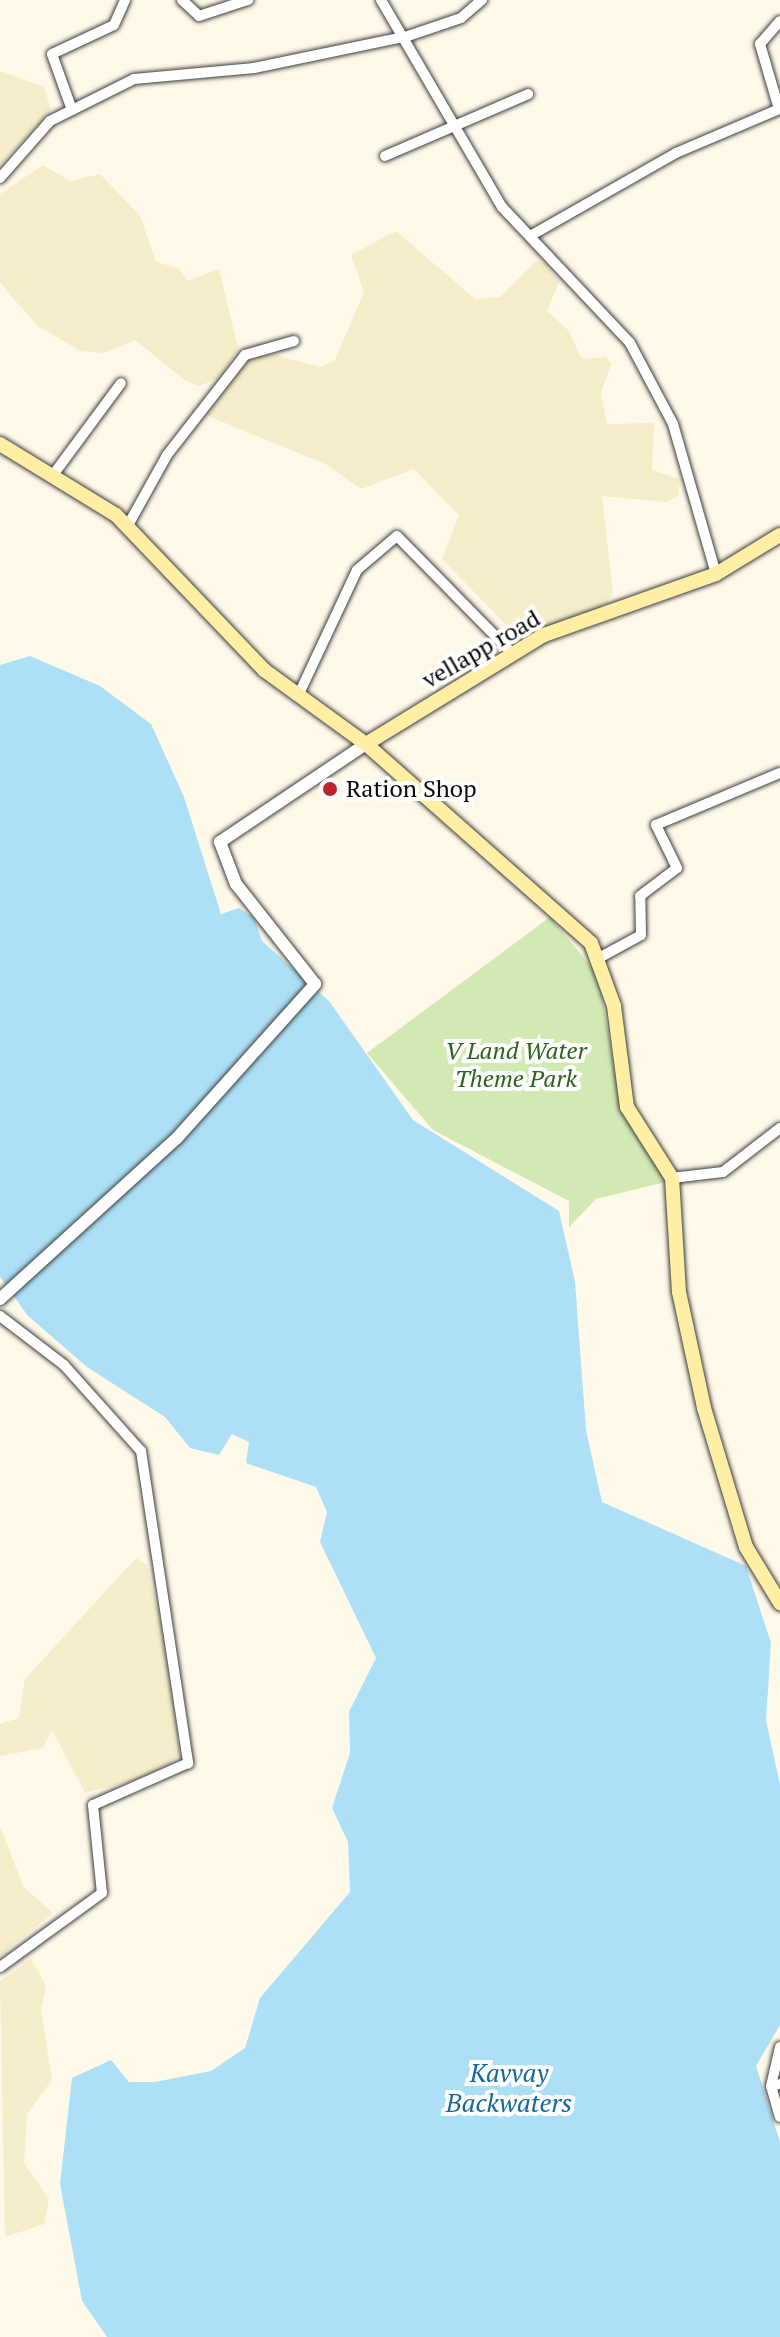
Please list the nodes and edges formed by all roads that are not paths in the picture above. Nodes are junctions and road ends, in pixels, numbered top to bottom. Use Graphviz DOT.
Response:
graph roads {
  1 [pos="125,0"];
  2 [pos="182,0"];
  3 [pos="248,0"];
  4 [pos="381,0"];
  5 [pos="482,0"];
  6 [pos="780,21"];
  7 [pos="408,36"];
  8 [pos="528,94"];
  9 [pos="72,110"];
  10 [pos="454,120"];
  11 [pos="385,156"];
  12 [pos="0,178"];
  13 [pos="530,236"];
  14 [pos="294,341"];
  15 [pos="121,383"];
  16 [pos="0,444"];
  17 [pos="53,475"];
  18 [pos="127,527"];
  19 [pos="780,535"];
  20 [pos="716,574"];
  21 [pos="513,654"];
  22 [pos="298,696"];
  23 [pos="366,744"];
  24 [pos="780,773"];
  25 [pos="597,959"];
  26 [pos="780,1128"];
  27 [pos="672,1178"];
  28 [pos="0,1299"];
  29 [pos="0,1316"];
  30 [pos="780,1603"];
  31 [pos="0,1967"];
  32 [pos="780,2047"];
  33 [pos="775,2085"];
  34 [pos="780,2117"];
  1 -- 9 [label="street"];
  2 -- 3 [label="street"];
  4 -- 7 [label="street"];
  5 -- 7 [label="street"];
  6 -- 13 [label="street"];
  7 -- 9 [label="street"];
  7 -- 10 [label="street"];
  8 -- 10 [label="street"];
  9 -- 12 [label="street"];
  10 -- 11 [label="street"];
  10 -- 13 [label="street"];
  13 -- 20 [label="street"];
  14 -- 18 [label="street"];
  15 -- 17 [label="street"];
  16 -- 17 [label="main road"];
  17 -- 18 [label="main road"];
  18 -- 22 [label="main road"];
  19 -- 20 [label="main road, vellapp road"];
  20 -- 21 [label="main road, vellapp road"];
  21 -- 22 [label="street"];
  21 -- 23 [label="main road, vellapp road"];
  22 -- 23 [label="main road"];
  23 -- 25 [label="main road"];
  23 -- 28 [label="street, vellapp road"];
  24 -- 25 [label="street"];
  25 -- 27 [label="main road"];
  26 -- 27 [label="street"];
  27 -- 30 [label="main road"];
  29 -- 31 [label="street"];
  32 -- 33 [label="street"];
  33 -- 34 [label="street"];
}
